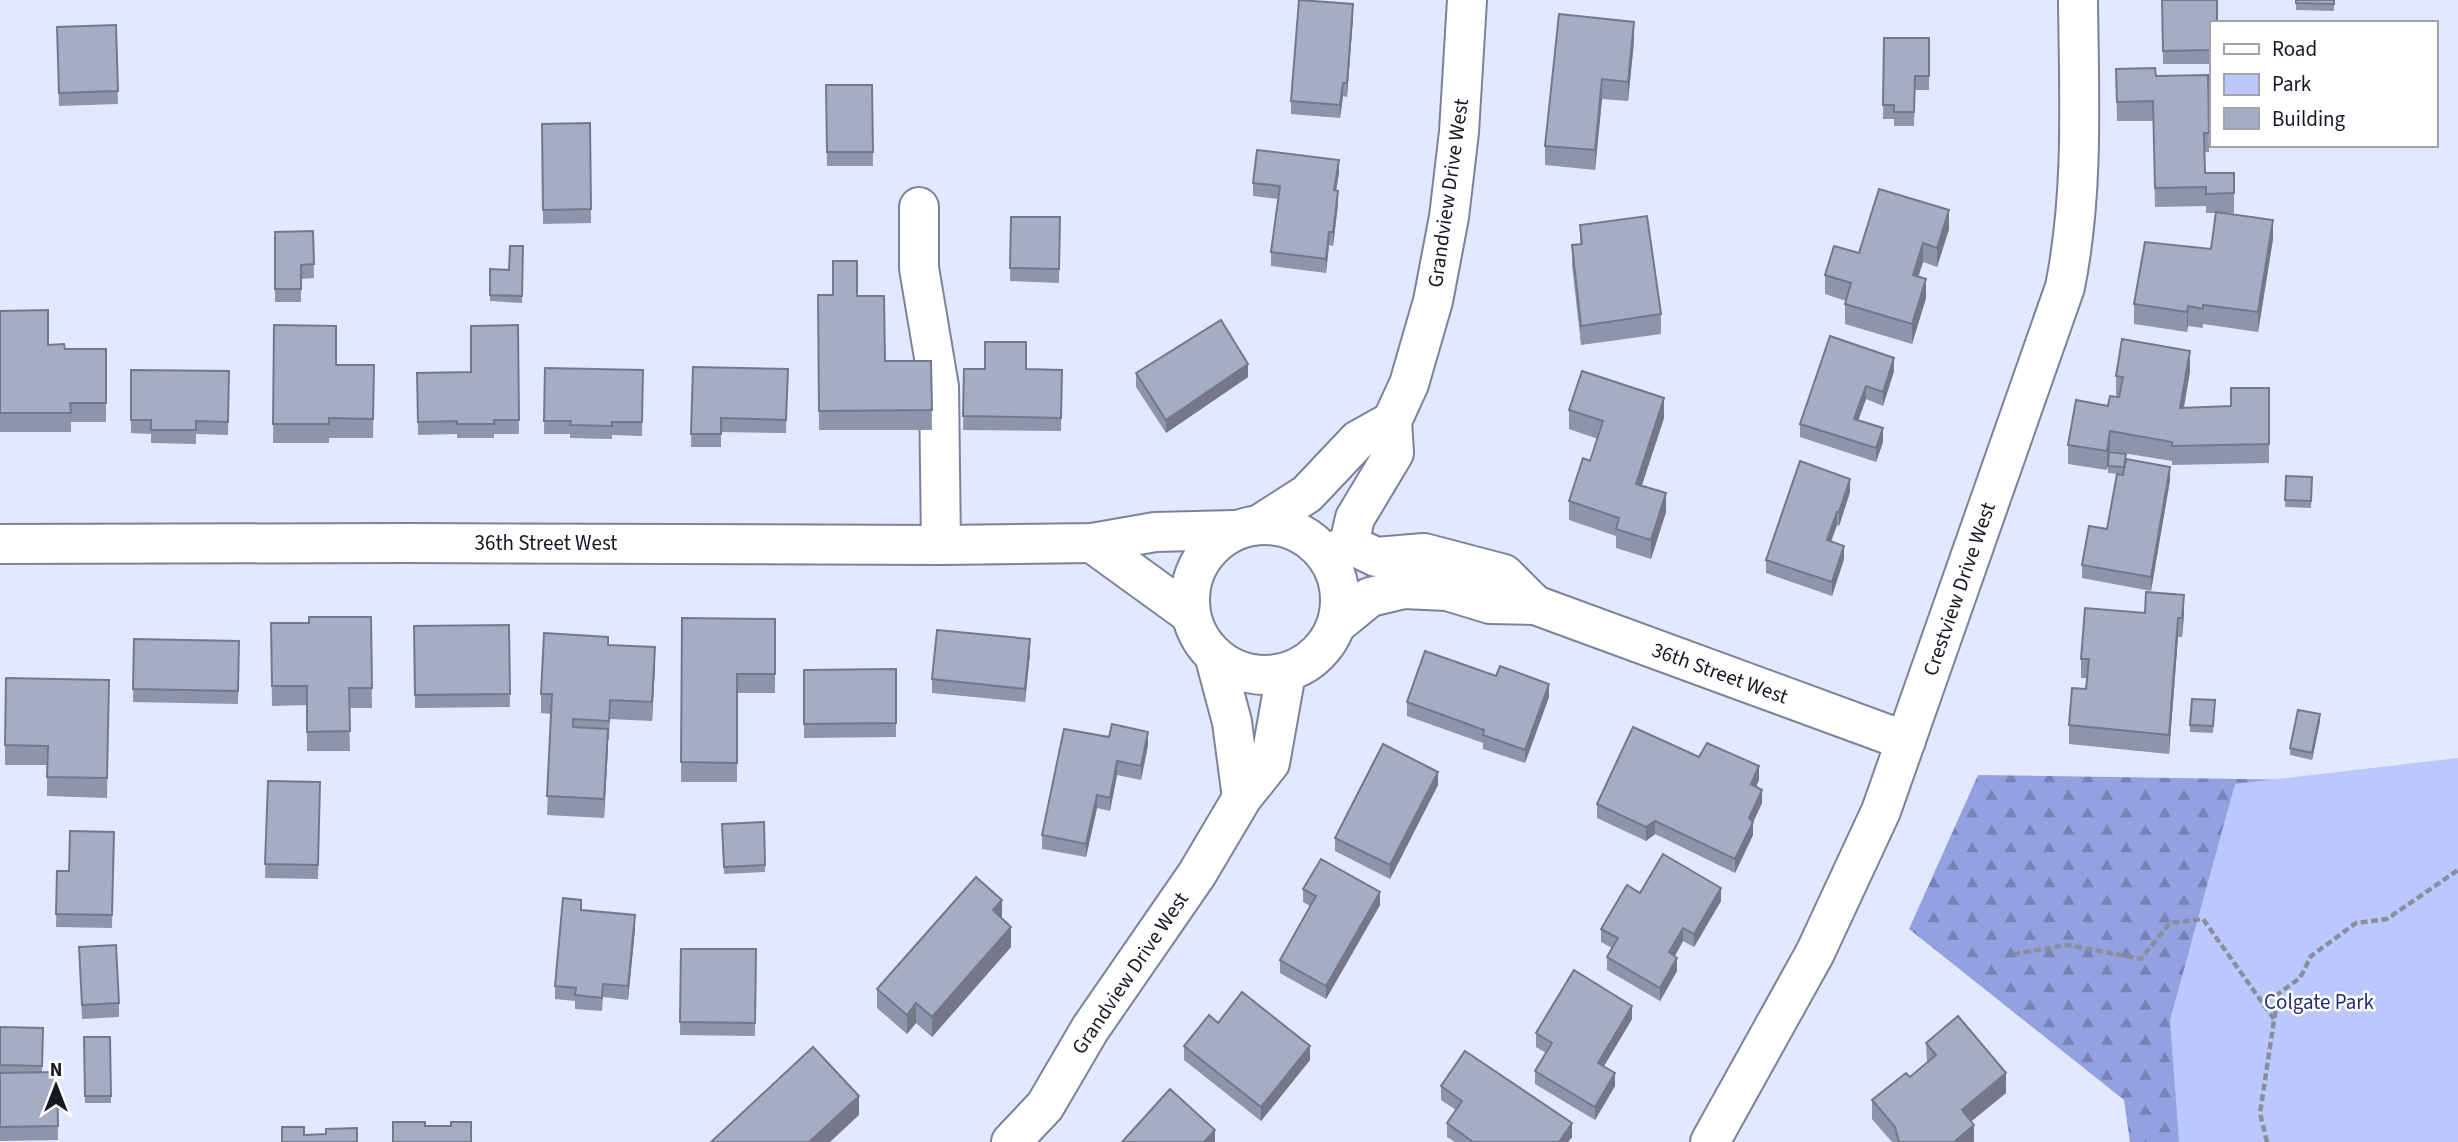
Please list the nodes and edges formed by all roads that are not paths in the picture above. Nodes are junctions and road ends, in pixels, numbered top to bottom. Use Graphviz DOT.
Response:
graph roads {
  1 [pos="1467,0"];
  2 [pos="2078,0"];
  3 [pos="919,207"];
  4 [pos="1392,421"];
  5 [pos="1248,527"];
  6 [pos="1092,542"];
  7 [pos="0,544"];
  8 [pos="942,545"];
  9 [pos="1338,550"];
  10 [pos="1535,605"];
  11 [pos="1190,614"];
  12 [pos="1337,624"];
  13 [pos="1216,658"];
  14 [pos="1286,673"];
  15 [pos="1906,741"];
  16 [pos="1242,798"];
  17 [pos="1011,1142"];
  18 [pos="1710,1142"];
  1 -- 4 [label="street, Grandview Drive West"];
  2 -- 15 [label="street, Crestview Drive West"];
  3 -- 8 [label="street"];
  4 -- 5 [label="street"];
  4 -- 9 [label="street, Grandview Drive West"];
  5 -- 6 [label="street, 36th Street West"];
  5 -- 9 [label="street"];
  5 -- 11 [label="street"];
  6 -- 8 [label="street, 36th Street West"];
  6 -- 11 [label="street"];
  7 -- 8 [label="street, 36th Street West"];
  9 -- 10 [label="street, 36th Street West"];
  9 -- 12 [label="street"];
  10 -- 12 [label="street, 36th Street West"];
  10 -- 15 [label="street, 36th Street West"];
  11 -- 13 [label="street"];
  12 -- 14 [label="street"];
  13 -- 14 [label="street"];
  13 -- 16 [label="street"];
  14 -- 16 [label="street, Grandview Drive West"];
  15 -- 18 [label="street, Crestview Drive West"];
  16 -- 17 [label="street, Grandview Drive West"];
}
